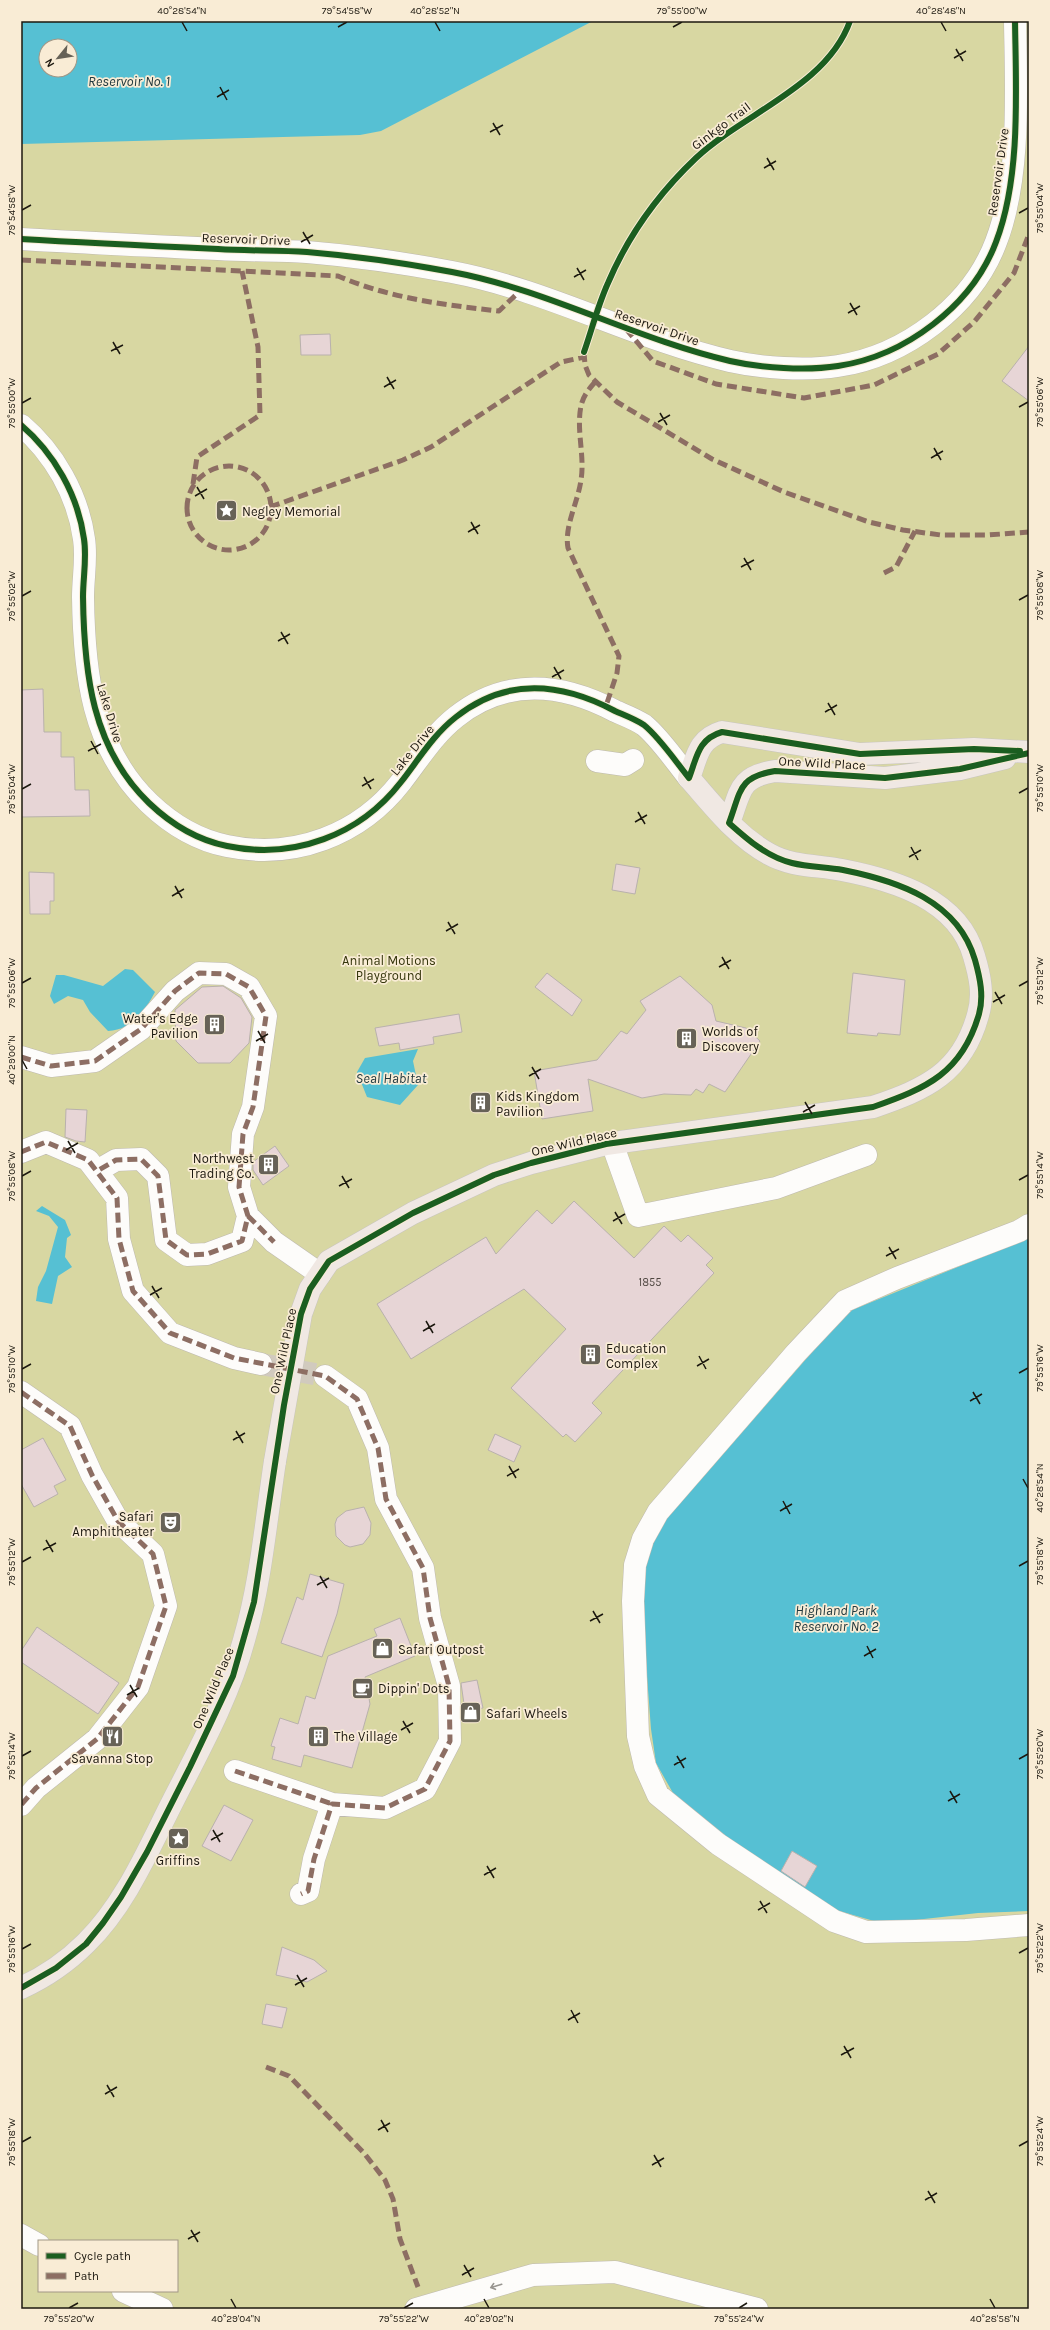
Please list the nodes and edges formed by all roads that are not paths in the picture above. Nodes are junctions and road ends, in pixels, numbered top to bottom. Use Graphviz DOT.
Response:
graph roads {
  1 [pos="1015,21"];
  2 [pos="21,239"];
  3 [pos="21,425"];
  4 [pos="1029,752"];
  5 [pos="633,760"];
  6 [pos="597,761"];
  7 [pos="689,778"];
  8 [pos="729,823"];
  9 [pos="21,1057"];
  10 [pos="612,1143"];
  11 [pos="21,1152"];
  12 [pos="866,1155"];
  13 [pos="97,1171"];
  14 [pos="248,1216"];
  15 [pos="1029,1225"];
  16 [pos="320,1274"];
  17 [pos="261,1364"];
  18 [pos="325,1376"];
  19 [pos="21,1392"];
  20 [pos="235,1771"];
  21 [pos="332,1804"];
  22 [pos="21,1805"];
  23 [pos="301,1894"];
  24 [pos="1029,1926"];
  25 [pos="21,1988"];
  26 [pos="21,2235"];
  27 [pos="38,2244"];
  28 [pos="124,2292"];
  29 [pos="162,2309"];
  30 [pos="416,2309"];
  31 [pos="757,2309"];
  1 -- 2 [label="street, Reservoir Drive"];
  3 -- 7 [label="street, Lake Drive"];
  4 -- 7 [label="main road, One Wild Place"];
  4 -- 8 [label="main road, One Wild Place"];
  5 -- 6 [label="street"];
  7 -- 8 [label="main road, One Wild Place"];
  8 -- 10 [label="main road, One Wild Place"];
  9 -- 14 [label="street"];
  10 -- 12 [label="street"];
  10 -- 16 [label="main road, One Wild Place"];
  11 -- 13 [label="street"];
  13 -- 14 [label="street"];
  13 -- 17 [label="street"];
  14 -- 16 [label="street"];
  15 -- 24 [label="street"];
  16 -- 25 [label="main road, One Wild Place, bridge"];
  18 -- 21 [label="street"];
  19 -- 22 [label="street"];
  20 -- 21 [label="street"];
  21 -- 23 [label="street"];
  26 -- 27 [label="street"];
  28 -- 29 [label="street"];
  31 -- 30 [label="street, one-way"];
}
